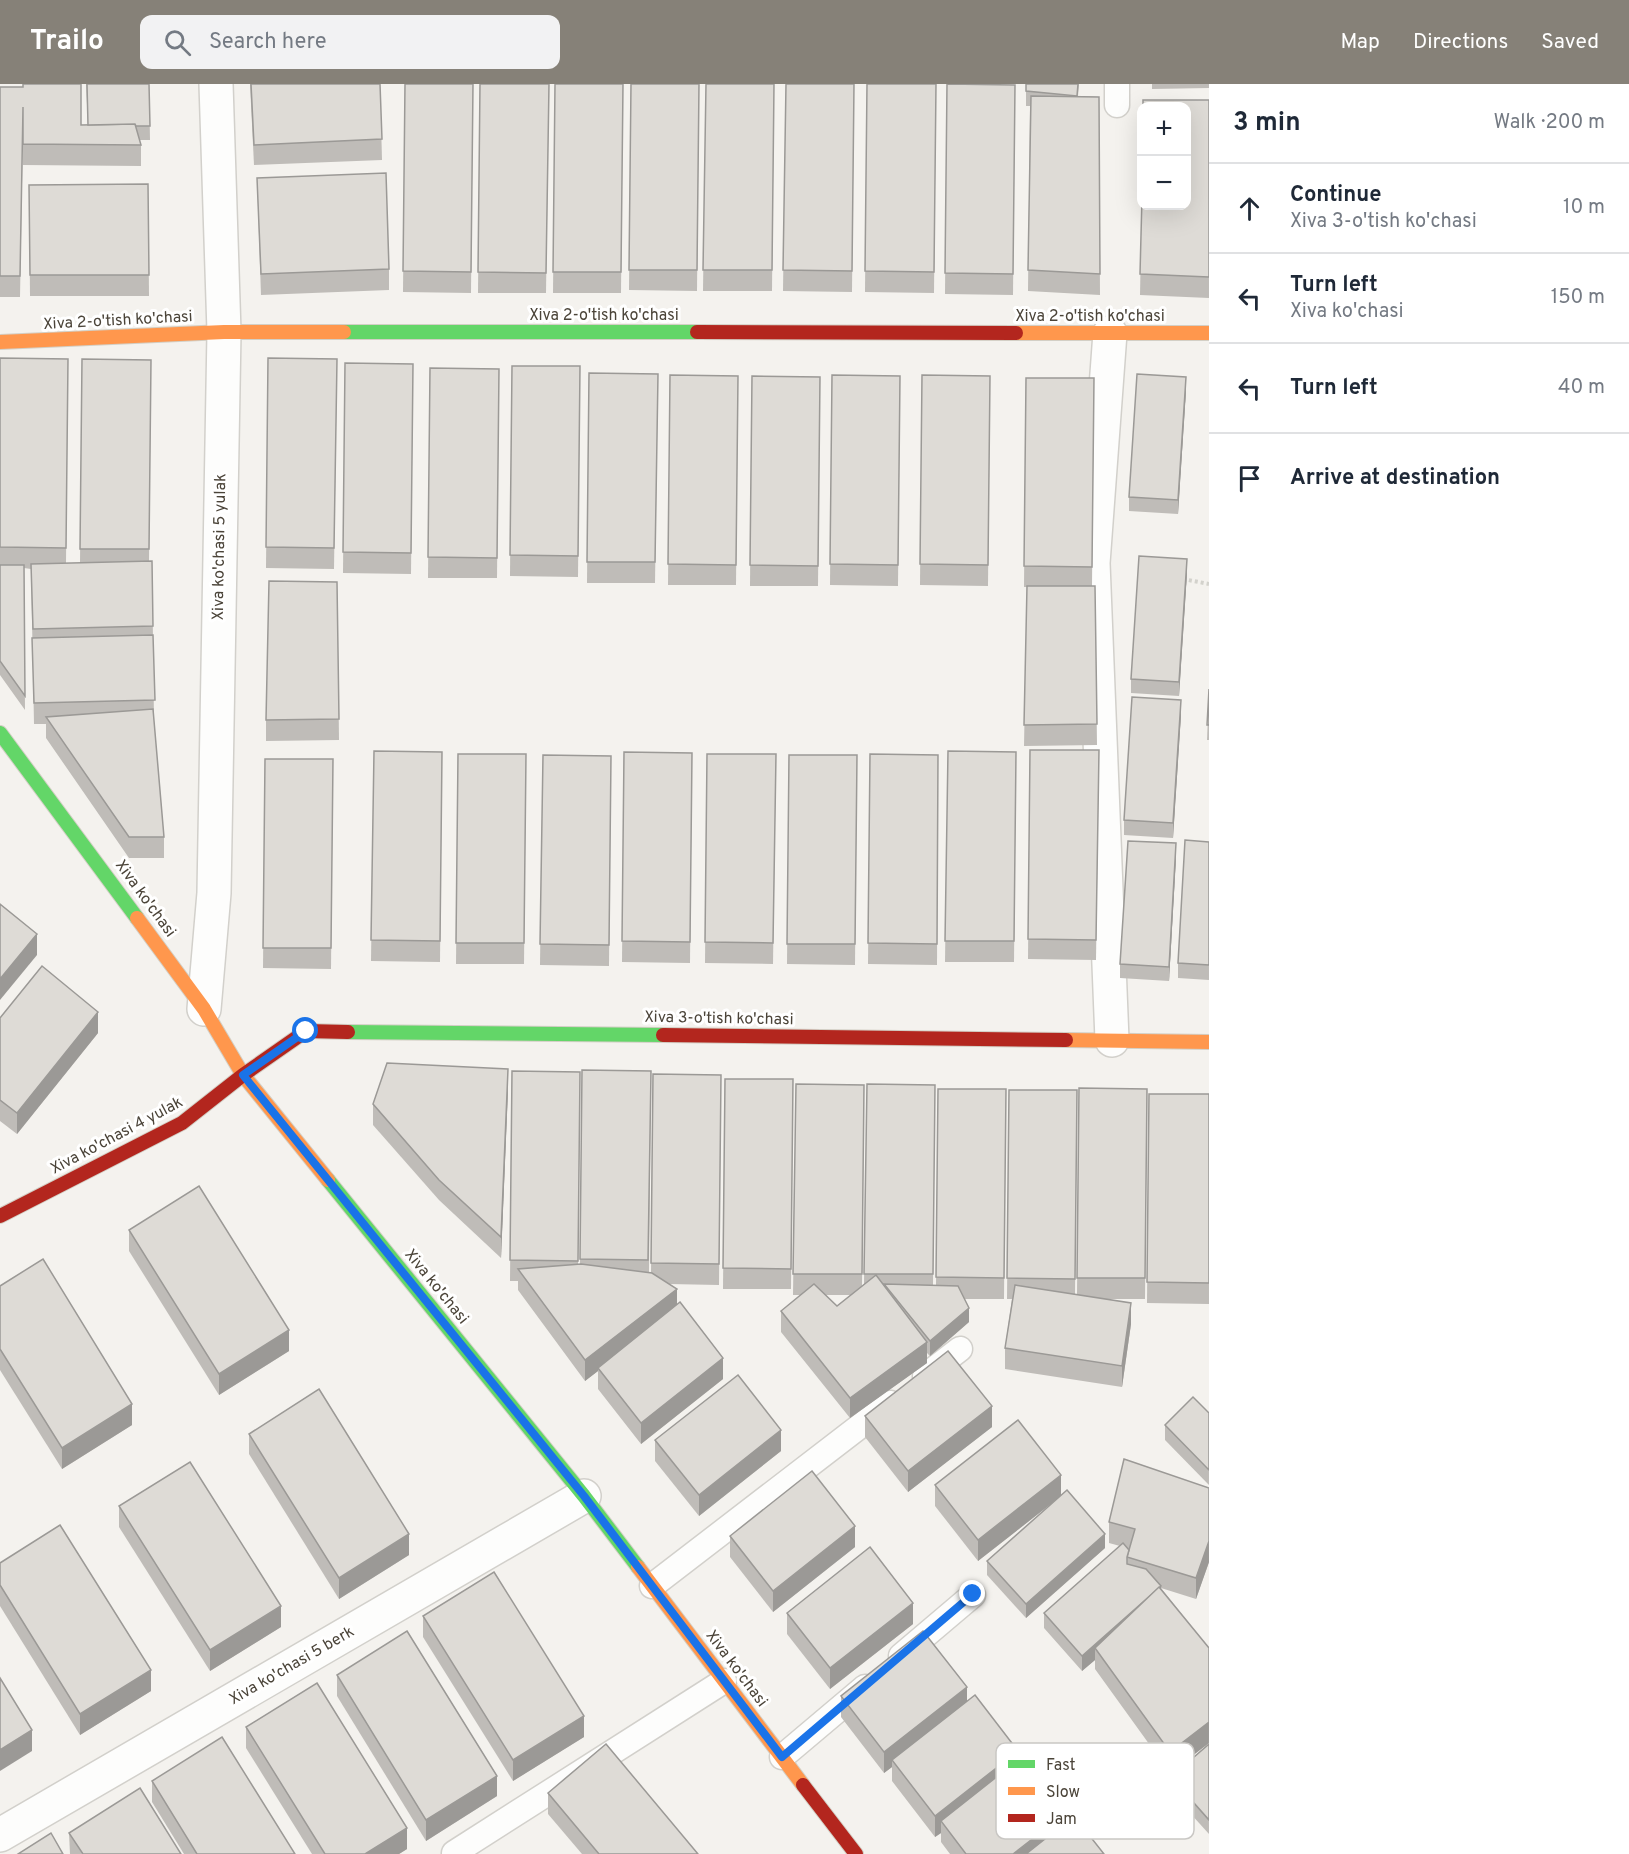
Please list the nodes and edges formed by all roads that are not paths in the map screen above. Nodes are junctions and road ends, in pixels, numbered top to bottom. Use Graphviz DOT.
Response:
graph roads {
  1 [pos="216,84"];
  2 [pos="224,332"];
  3 [pos="1110,333"];
  4 [pos="1209,333"];
  5 [pos="0,342"];
  6 [pos="0,733"];
  7 [pos="204,1009"];
  8 [pos="1112,1041"];
  9 [pos="1209,1042"];
  10 [pos="243,1075"];
  11 [pos="0,1216"];
  12 [pos="960,1349"];
  13 [pos="584,1496"];
  14 [pos="652,1586"];
  15 [pos="973,1594"];
  16 [pos="724,1681"];
  17 [pos="782,1757"];
  18 [pos="0,1835"];
  19 [pos="456,1854"];
  20 [pos="856,1854"];
  1 -- 2 [label="street, Xiva ko'chasi 5 yulak"];
  2 -- 3 [label="street, Xiva 2-o'tish ko'chasi"];
  2 -- 5 [label="street, Xiva 2-o'tish ko'chasi"];
  2 -- 7 [label="street, Xiva ko'chasi 5 yulak"];
  3 -- 4 [label="street, Xiva 2-o'tish ko'chasi"];
  3 -- 8 [label="street"];
  6 -- 7 [label="street, Xiva ko'chasi"];
  7 -- 10 [label="street, Xiva ko'chasi"];
  8 -- 9 [label="street, Xiva 3-o'tish ko'chasi"];
  8 -- 10 [label="street, Xiva 3-o'tish ko'chasi"];
  10 -- 11 [label="street, Xiva ko'chasi 4 yulak"];
  10 -- 13 [label="street, Xiva ko'chasi"];
  12 -- 14 [label="lane"];
  13 -- 14 [label="street, Xiva ko'chasi"];
  13 -- 18 [label="street, Xiva ko'chasi 5 berk"];
  14 -- 16 [label="street, Xiva ko'chasi"];
  15 -- 17 [label="lane"];
  16 -- 17 [label="street, Xiva ko'chasi"];
  16 -- 19 [label="lane"];
  17 -- 20 [label="street, Xiva ko'chasi"];
}
